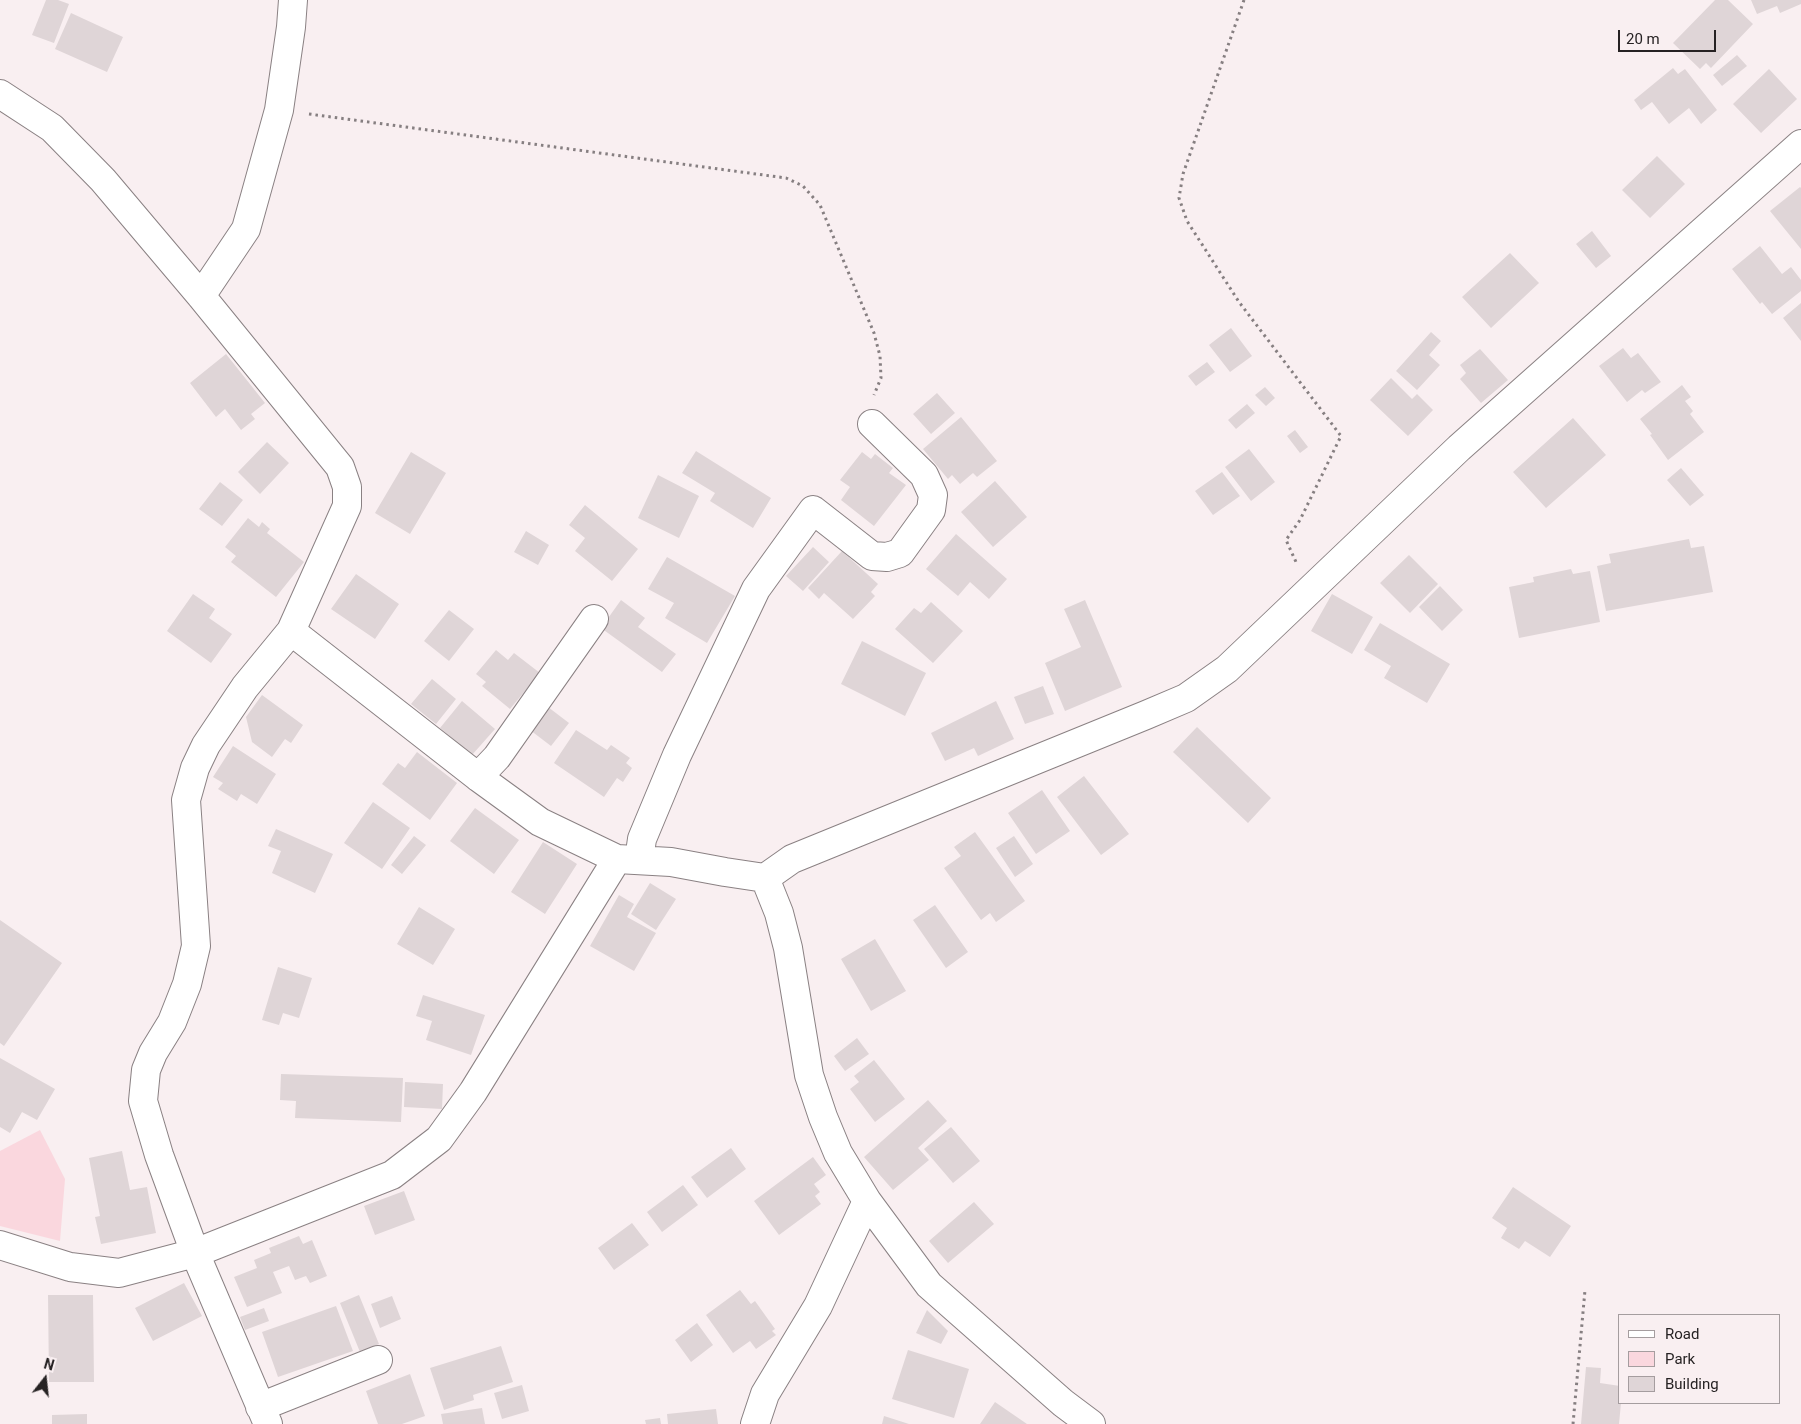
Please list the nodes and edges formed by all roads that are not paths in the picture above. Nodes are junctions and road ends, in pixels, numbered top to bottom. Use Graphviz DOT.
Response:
graph roads {
  1 [pos="293,0"];
  2 [pos="0,94"];
  3 [pos="1801,144"];
  4 [pos="201,296"];
  5 [pos="872,424"];
  6 [pos="594,618"];
  7 [pos="291,631"];
  8 [pos="478,777"];
  9 [pos="628,860"];
  10 [pos="765,878"];
  11 [pos="867,1201"];
  12 [pos="0,1245"];
  13 [pos="195,1253"];
  14 [pos="378,1360"];
  15 [pos="264,1415"];
  16 [pos="756,1424"];
  17 [pos="1091,1424"];
  1 -- 4 [label="street"];
  2 -- 4 [label="street"];
  3 -- 10 [label="street"];
  4 -- 7 [label="street"];
  5 -- 9 [label="street"];
  6 -- 8 [label="street"];
  7 -- 8 [label="street"];
  7 -- 13 [label="street"];
  8 -- 9 [label="street"];
  9 -- 10 [label="street"];
  9 -- 13 [label="street"];
  10 -- 11 [label="street"];
  11 -- 16 [label="street"];
  11 -- 17 [label="street"];
  12 -- 13 [label="street"];
  13 -- 15 [label="street"];
  14 -- 15 [label="street"];
}
